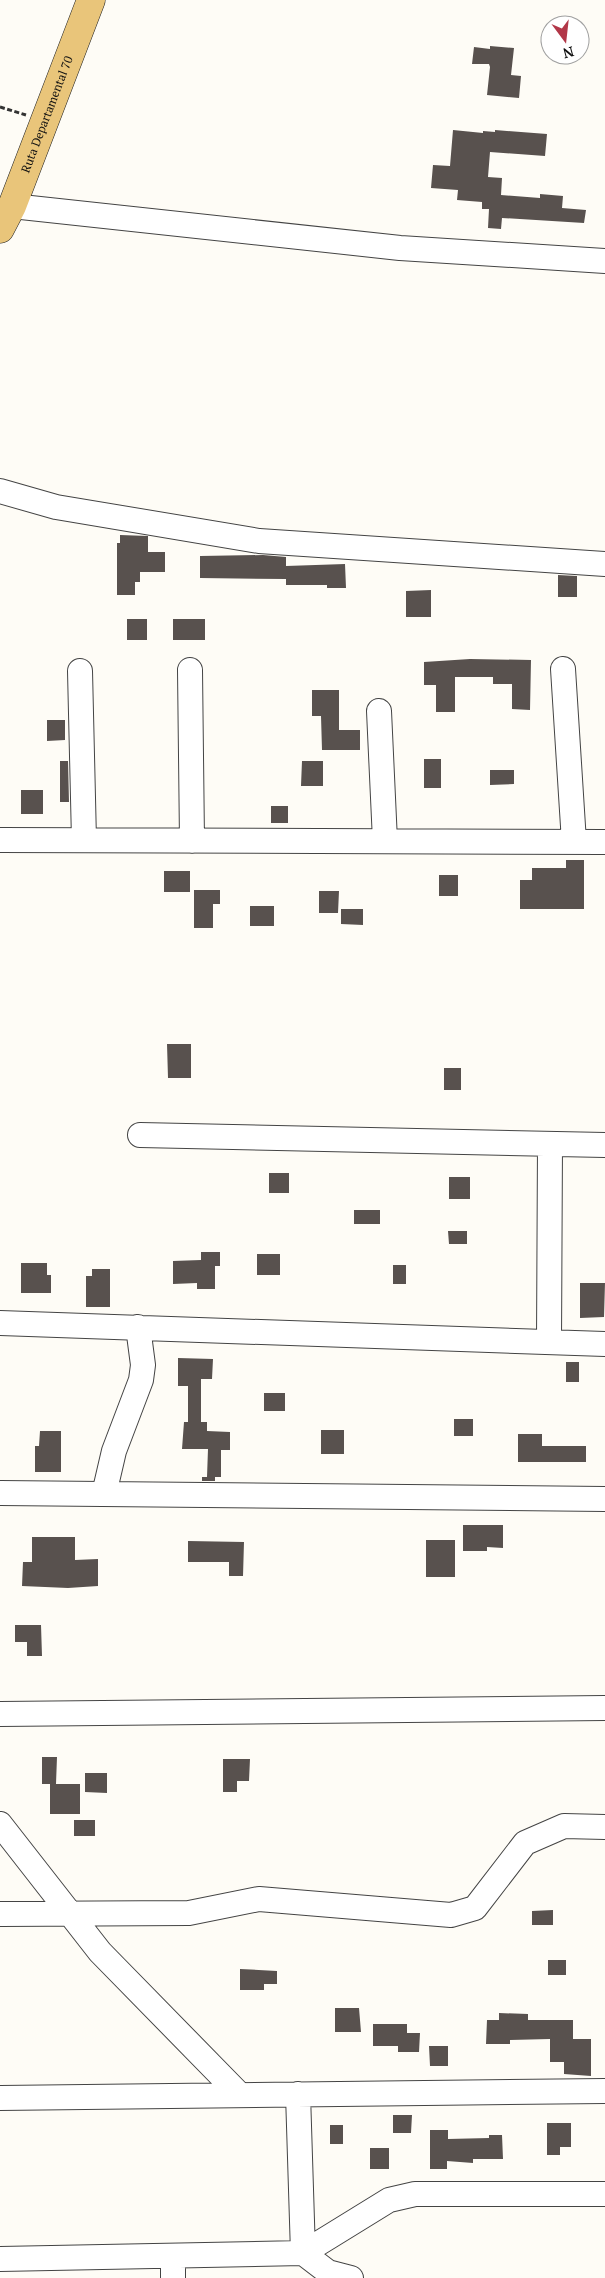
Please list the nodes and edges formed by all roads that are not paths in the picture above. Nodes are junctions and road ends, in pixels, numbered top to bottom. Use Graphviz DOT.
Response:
graph roads {
  1 [pos="91,0"];
  2 [pos="6,218"];
  3 [pos="605,261"];
  4 [pos="0,491"];
  5 [pos="605,564"];
  6 [pos="563,669"];
  7 [pos="190,670"];
  8 [pos="80,671"];
  9 [pos="379,711"];
  10 [pos="0,840"];
  11 [pos="84,840"];
  12 [pos="192,841"];
  13 [pos="385,841"];
  14 [pos="574,842"];
  15 [pos="605,842"];
  16 [pos="140,1135"];
  17 [pos="550,1144"];
  18 [pos="605,1145"];
  19 [pos="0,1323"];
  20 [pos="138,1327"];
  21 [pos="549,1342"];
  22 [pos="605,1344"];
  23 [pos="0,1493"];
  24 [pos="104,1494"];
  25 [pos="605,1499"];
  26 [pos="605,1708"];
  27 [pos="0,1714"];
  28 [pos="0,1824"];
  29 [pos="605,1827"];
  30 [pos="70,1913"];
  31 [pos="0,1914"];
  32 [pos="605,2091"];
  33 [pos="298,2094"];
  34 [pos="240,2095"];
  35 [pos="0,2098"];
  36 [pos="605,2194"];
  37 [pos="303,2254"];
  38 [pos="0,2259"];
  39 [pos="173,2267"];
  40 [pos="351,2278"];
  1 -- 2 [label="main road, Ruta Departamental 70"];
  2 -- 3 [label="street"];
  4 -- 5 [label="street"];
  6 -- 14 [label="street"];
  7 -- 12 [label="street"];
  8 -- 11 [label="street"];
  9 -- 13 [label="street"];
  10 -- 11 [label="street"];
  11 -- 12 [label="street"];
  12 -- 13 [label="street"];
  13 -- 14 [label="street"];
  14 -- 15 [label="street"];
  16 -- 17 [label="street"];
  17 -- 18 [label="street"];
  17 -- 21 [label="street"];
  19 -- 20 [label="street"];
  20 -- 21 [label="street"];
  20 -- 24 [label="street"];
  21 -- 22 [label="street"];
  23 -- 24 [label="street"];
  24 -- 25 [label="street"];
  26 -- 27 [label="street"];
  28 -- 30 [label="street"];
  29 -- 30 [label="street"];
  30 -- 31 [label="street"];
  30 -- 34 [label="street"];
  32 -- 33 [label="street"];
  33 -- 34 [label="street"];
  33 -- 37 [label="street"];
  34 -- 35 [label="street"];
  36 -- 37 [label="street"];
  37 -- 39 [label="street"];
  37 -- 40 [label="street"];
  38 -- 39 [label="street"];
}
